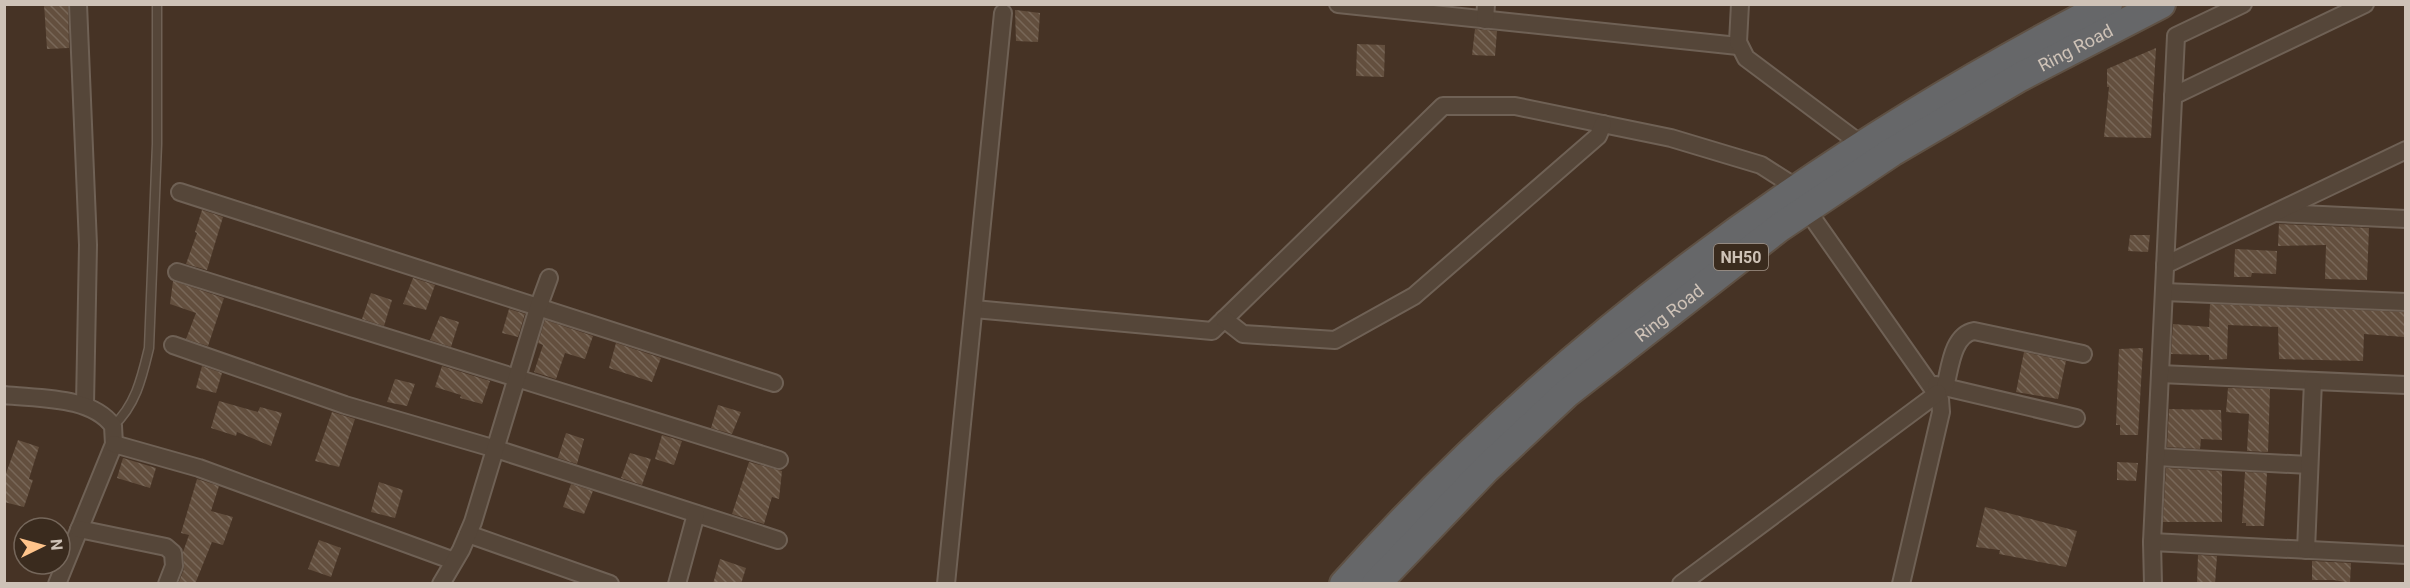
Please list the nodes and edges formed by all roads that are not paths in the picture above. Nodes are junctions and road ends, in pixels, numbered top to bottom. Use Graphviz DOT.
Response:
graph roads {
  1 [pos="78,4"];
  2 [pos="157,4"];
  3 [pos="1338,4"];
  4 [pos="1740,4"];
  5 [pos="2108,4"];
  6 [pos="2161,4"];
  7 [pos="2243,4"];
  8 [pos="2365,4"];
  9 [pos="1485,12"];
  10 [pos="1003,13"];
  11 [pos="1738,46"];
  12 [pos="2173,96"];
  13 [pos="1603,124"];
  14 [pos="1862,145"];
  15 [pos="2406,150"];
  16 [pos="180,192"];
  17 [pos="1802,199"];
  18 [pos="2274,213"];
  19 [pos="2406,219"];
  20 [pos="2165,265"];
  21 [pos="177,272"];
  22 [pos="549,278"];
  23 [pos="2164,292"];
  24 [pos="2406,302"];
  25 [pos="538,308"];
  26 [pos="974,309"];
  27 [pos="1224,319"];
  28 [pos="173,345"];
  29 [pos="2083,354"];
  30 [pos="2160,374"];
  31 [pos="518,380"];
  32 [pos="2313,381"];
  33 [pos="774,383"];
  34 [pos="2406,385"];
  35 [pos="1938,388"];
  36 [pos="4,396"];
  37 [pos="85,405"];
  38 [pos="2076,418"];
  39 [pos="113,426"];
  40 [pos="114,444"];
  41 [pos="496,449"];
  42 [pos="2156,457"];
  43 [pos="779,460"];
  44 [pos="2309,465"];
  45 [pos="696,514"];
  46 [pos="79,529"];
  47 [pos="468,534"];
  48 [pos="778,540"];
  49 [pos="2152,542"];
  50 [pos="2306,550"];
  51 [pos="2406,555"];
  52 [pos="454,561"];
  53 [pos="57,584"];
  54 [pos="167,584"];
  55 [pos="441,584"];
  56 [pos="610,584"];
  57 [pos="677,584"];
  58 [pos="946,584"];
  59 [pos="1344,584"];
  60 [pos="1376,584"];
  61 [pos="1681,584"];
  62 [pos="1901,584"];
  63 [pos="2153,584"];
  1 -- 37 [label="street"];
  2 -- 39 [label="lane"];
  3 -- 9 [label="street"];
  4 -- 11 [label="street"];
  5 -- 14 [label="highway, Ring Road / NH50"];
  6 -- 17 [label="highway, Ring Road / NH50"];
  7 -- 12 [label="street"];
  8 -- 12 [label="street"];
  9 -- 11 [label="street"];
  10 -- 26 [label="street"];
  11 -- 14 [label="street"];
  12 -- 20 [label="street"];
  13 -- 17 [label="street"];
  13 -- 27 [label="street"];
  13 -- 27 [label="street"];
  14 -- 17 [label="highway, Ring Road / NH50"];
  15 -- 18 [label="street"];
  16 -- 25 [label="street"];
  17 -- 35 [label="street"];
  17 -- 59 [label="highway, Ring Road / NH50"];
  17 -- 60 [label="highway, Ring Road / NH50"];
  18 -- 19 [label="street"];
  18 -- 20 [label="street"];
  20 -- 23 [label="street"];
  21 -- 31 [label="street"];
  22 -- 25 [label="street"];
  23 -- 24 [label="street"];
  23 -- 30 [label="street"];
  25 -- 31 [label="street"];
  25 -- 33 [label="street"];
  26 -- 27 [label="street"];
  26 -- 58 [label="street"];
  28 -- 41 [label="street"];
  29 -- 35 [label="street"];
  30 -- 32 [label="street"];
  30 -- 42 [label="street"];
  31 -- 41 [label="street"];
  31 -- 43 [label="street"];
  32 -- 34 [label="street"];
  32 -- 44 [label="street"];
  35 -- 38 [label="street"];
  35 -- 61 [label="street"];
  35 -- 62 [label="street"];
  36 -- 37 [label="street"];
  37 -- 39 [label="street"];
  39 -- 40 [label="street"];
  40 -- 46 [label="street"];
  40 -- 52 [label="street"];
  41 -- 45 [label="street"];
  41 -- 47 [label="street"];
  42 -- 44 [label="street"];
  42 -- 49 [label="street"];
  44 -- 50 [label="street"];
  45 -- 48 [label="street"];
  45 -- 57 [label="street"];
  46 -- 53 [label="street"];
  46 -- 54 [label="street"];
  47 -- 52 [label="street"];
  47 -- 56 [label="street"];
  49 -- 50 [label="street"];
  49 -- 63 [label="street"];
  50 -- 51 [label="street"];
  52 -- 55 [label="street"];
}
